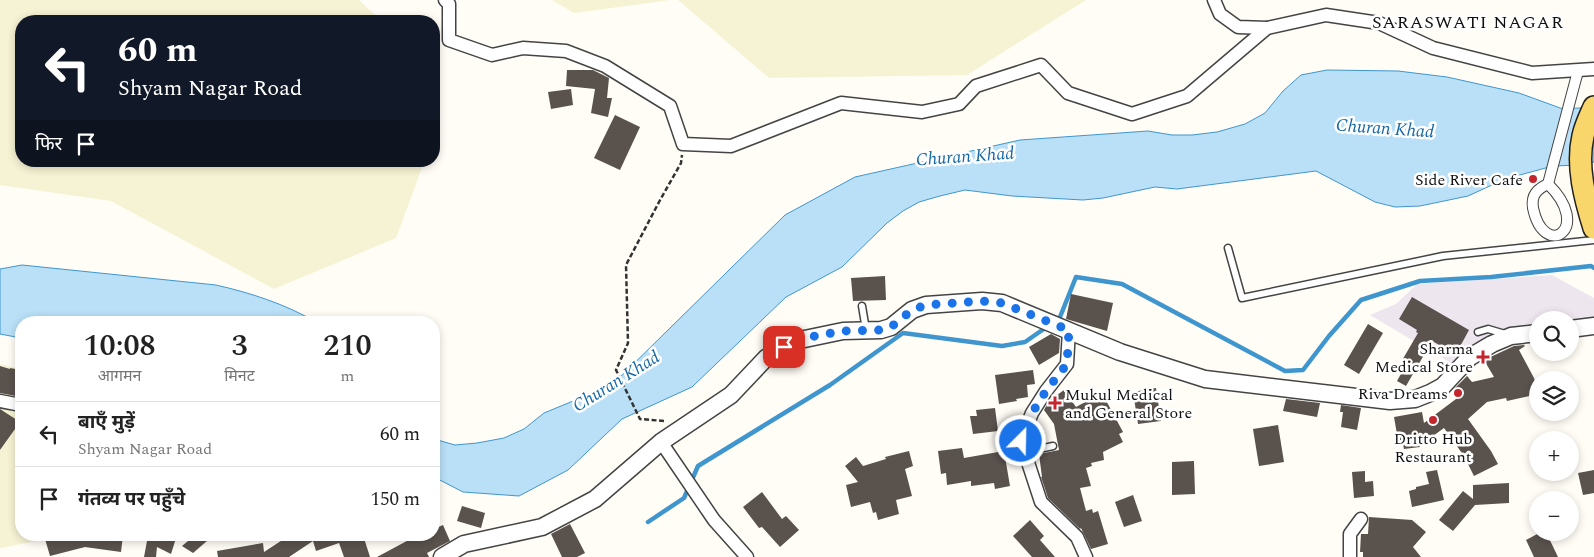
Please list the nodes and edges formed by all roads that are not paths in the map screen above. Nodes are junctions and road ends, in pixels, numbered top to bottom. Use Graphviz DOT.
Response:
graph roads {
  1 [pos="445,0"];
  2 [pos="1214,0"];
  3 [pos="1266,28"];
  4 [pos="1594,69"];
  5 [pos="1578,71"];
  6 [pos="1594,107"];
  7 [pos="1548,184"];
  8 [pos="1594,228"];
  9 [pos="1594,240"];
  10 [pos="1228,248"];
  11 [pos="862,306"];
  12 [pos="1594,326"];
  13 [pos="1579,328"];
  14 [pos="866,330"];
  15 [pos="1069,330"];
  16 [pos="1478,332"];
  17 [pos="1529,334"];
  18 [pos="1511,336"];
  19 [pos="0,401"];
  20 [pos="15,404"];
  21 [pos="661,442"];
  22 [pos="1053,446"];
  23 [pos="1025,452"];
  24 [pos="1361,519"];
  25 [pos="442,557"];
  26 [pos="748,557"];
  27 [pos="1086,557"];
  28 [pos="1350,557"];
  1 -- 3 [label="street"];
  2 -- 3 [label="street"];
  3 -- 5 [label="street"];
  4 -- 5 [label="street"];
  5 -- 7 [label="street"];
  6 -- 8 [label="main road"];
  7 -- 7 [label="street"];
  9 -- 10 [label="lane"];
  11 -- 14 [label="lane"];
  12 -- 13 [label="street"];
  14 -- 15 [label="street"];
  14 -- 21 [label="street"];
  15 -- 18 [label="street"];
  15 -- 23 [label="street"];
  16 -- 18 [label="lane"];
  17 -- 18 [label="street"];
  19 -- 20 [label="street"];
  21 -- 25 [label="street"];
  21 -- 26 [label="street"];
  22 -- 23 [label="lane"];
  23 -- 27 [label="street"];
  24 -- 28 [label="street"];
}
